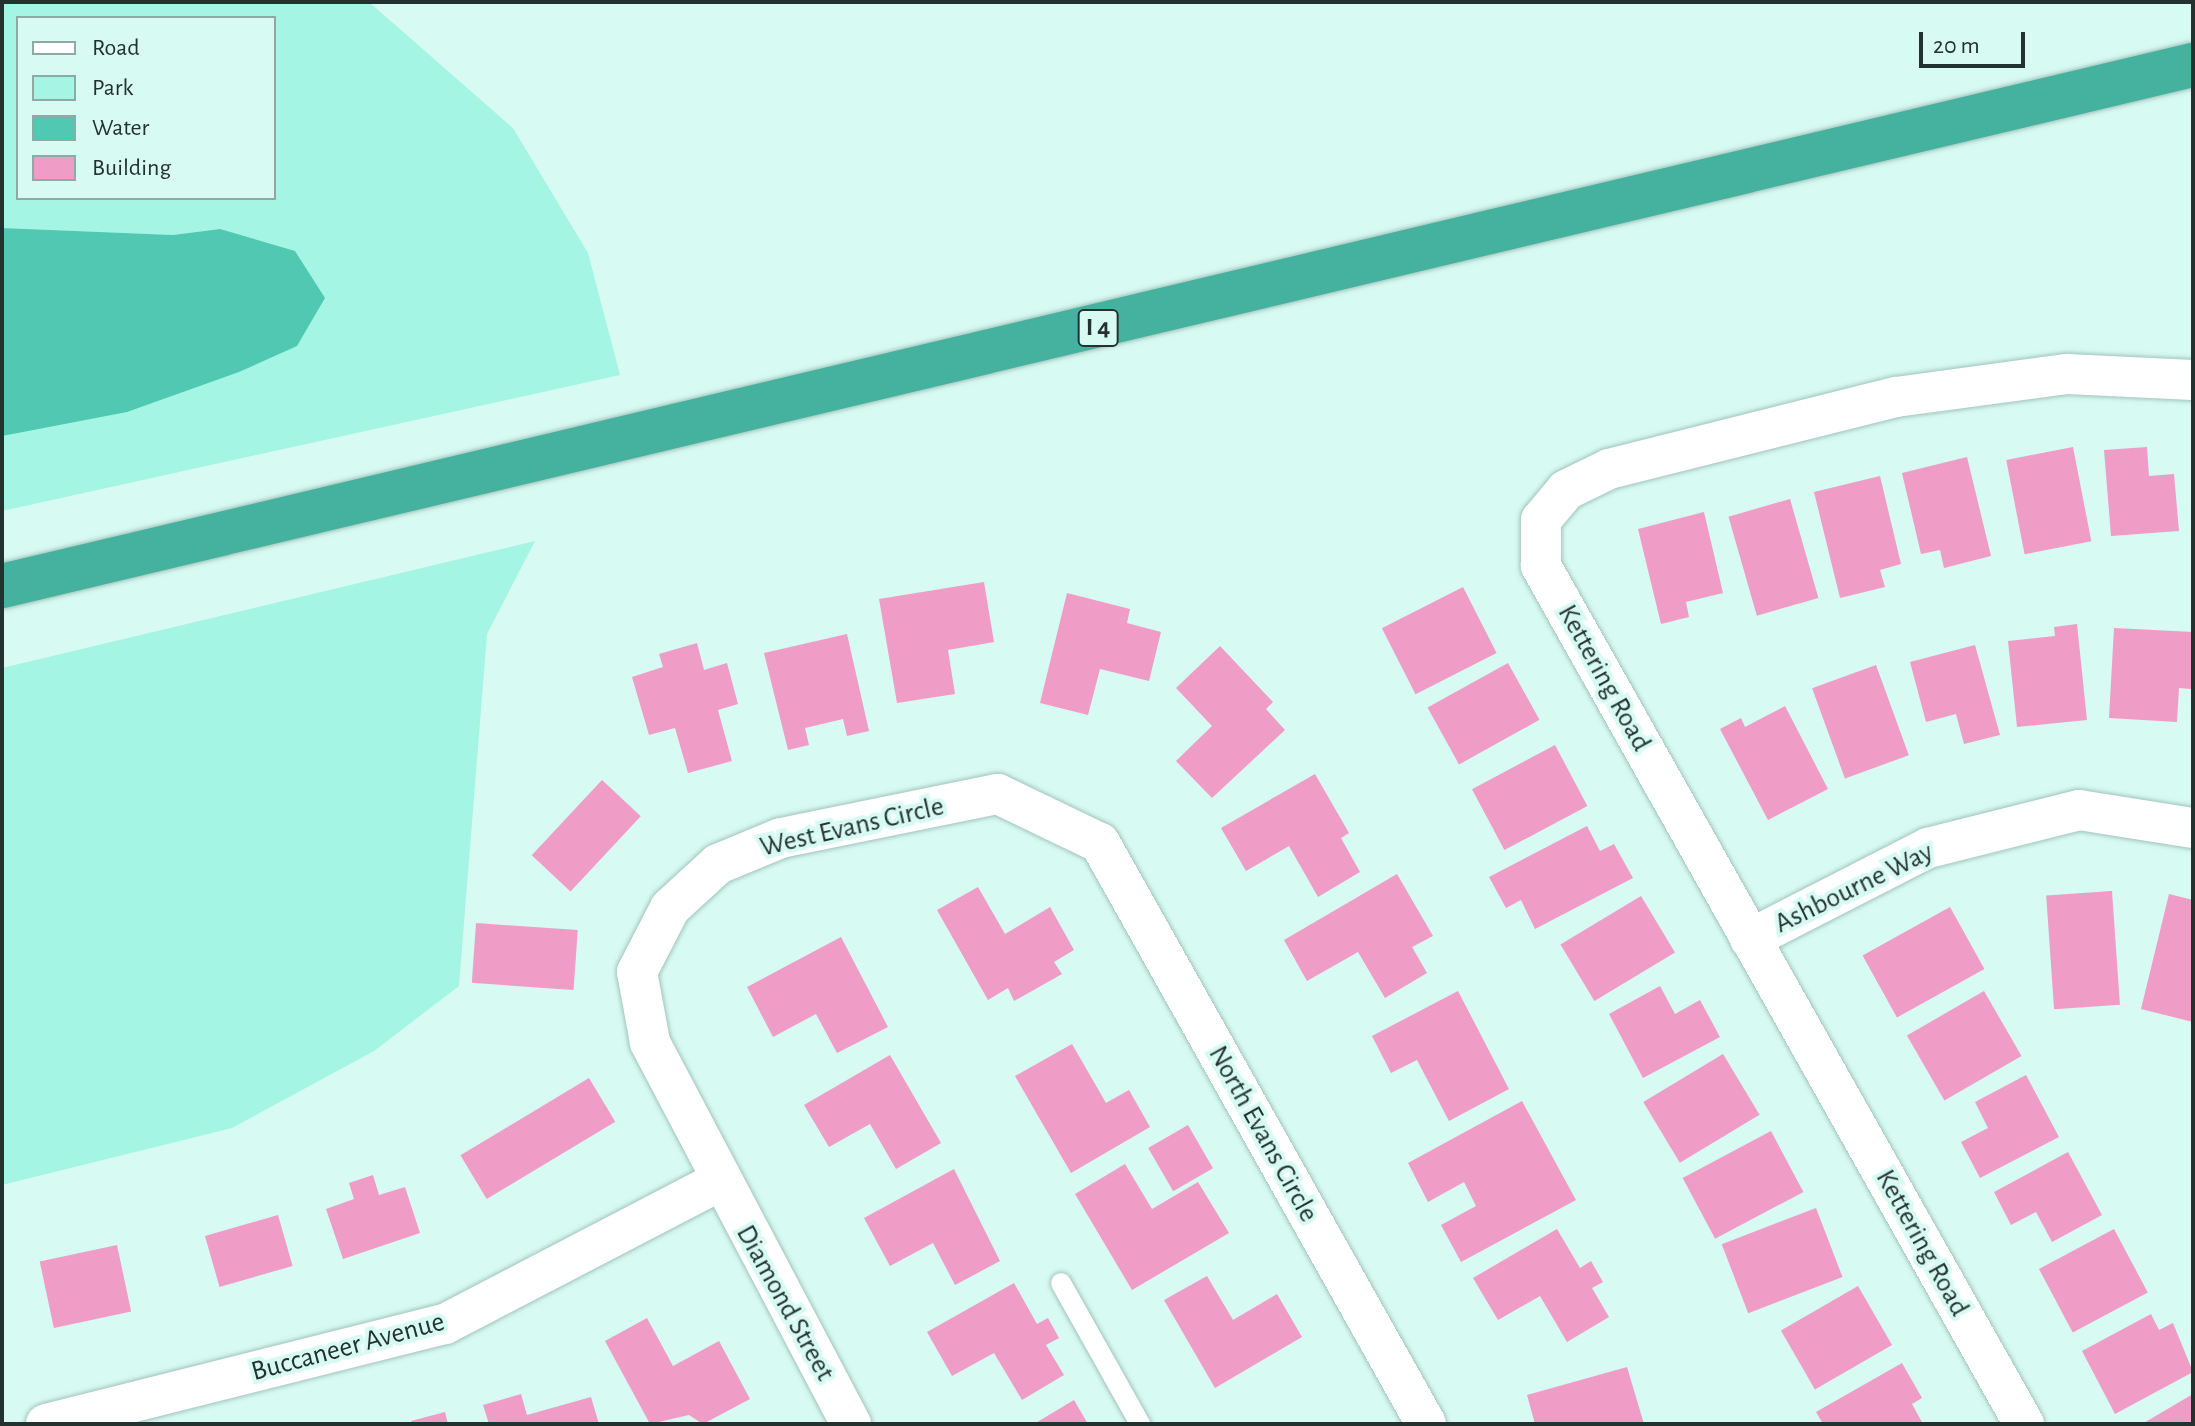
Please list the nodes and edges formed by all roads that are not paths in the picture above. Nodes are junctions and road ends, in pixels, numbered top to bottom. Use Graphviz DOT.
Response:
graph roads {
  1 [pos="2193,65"];
  2 [pos="2193,380"];
  3 [pos="2,586"];
  4 [pos="2193,828"];
  5 [pos="1100,843"];
  6 [pos="1750,939"];
  7 [pos="718,1182"];
  8 [pos="1061,1283"];
  9 [pos="46,1424"];
  10 [pos="851,1424"];
  11 [pos="1140,1424"];
  12 [pos="1426,1424"];
  13 [pos="2024,1424"];
  1 -- 3 [label="highway, I 4"];
  2 -- 6 [label="street, Kettering Road"];
  4 -- 6 [label="street, Ashbourne Way"];
  5 -- 7 [label="street, West Evans Circle"];
  5 -- 12 [label="street, North Evans Circle"];
  6 -- 13 [label="street, Kettering Road"];
  7 -- 9 [label="street, Buccaneer Avenue"];
  7 -- 10 [label="street, Diamond Street"];
  8 -- 11 [label="lane"];
}
